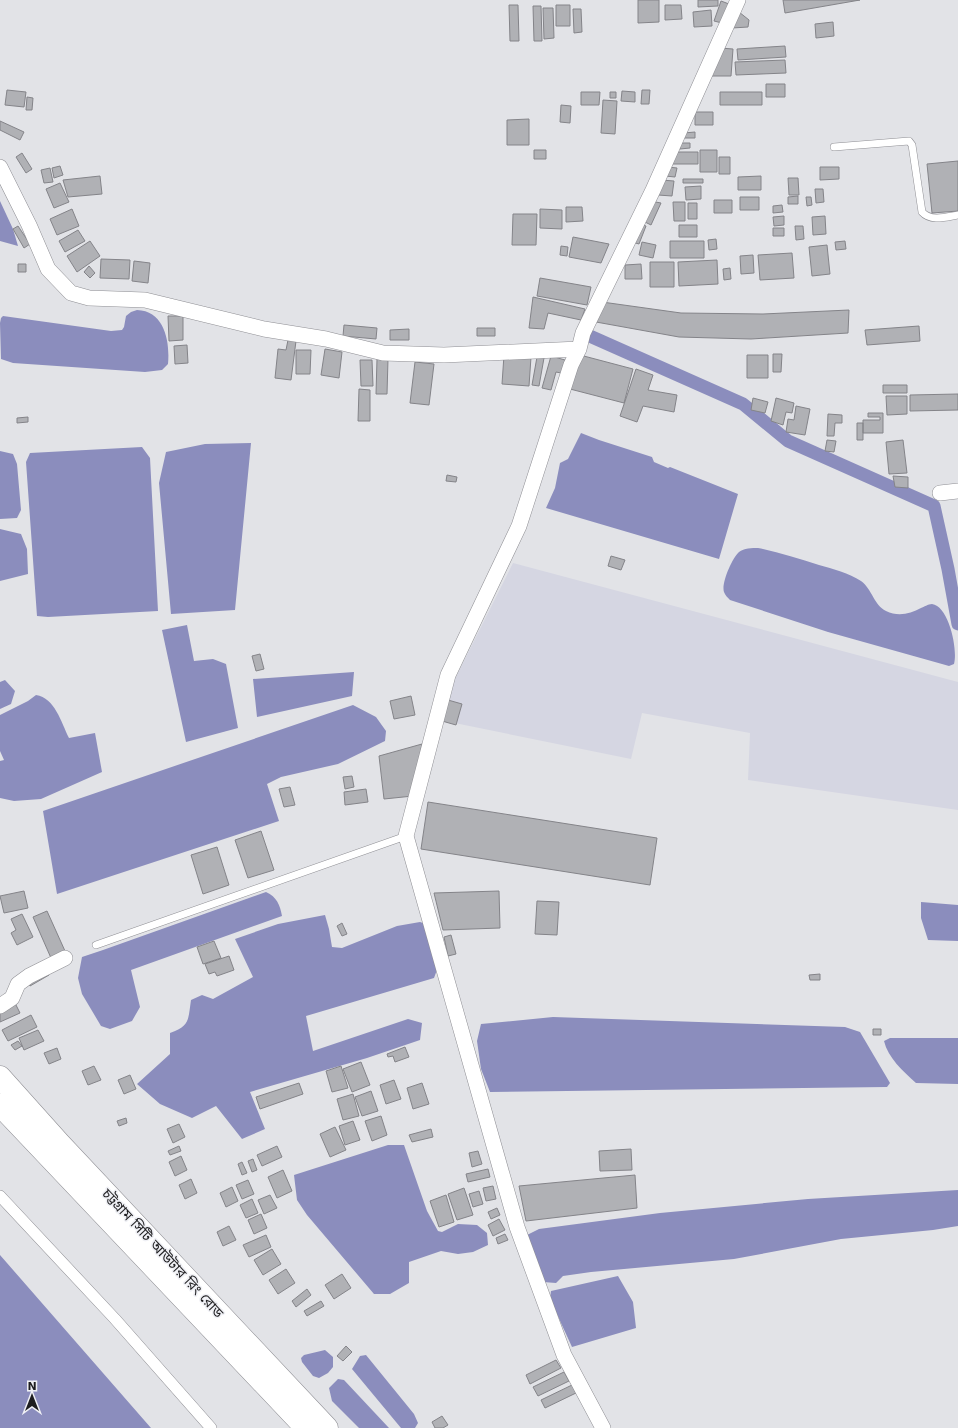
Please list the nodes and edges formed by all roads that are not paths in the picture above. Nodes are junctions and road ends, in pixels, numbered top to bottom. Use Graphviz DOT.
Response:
graph roads {
  1 [pos="738,0"];
  2 [pos="834,147"];
  3 [pos="0,167"];
  4 [pos="958,215"];
  5 [pos="579,349"];
  6 [pos="958,491"];
  7 [pos="940,493"];
  8 [pos="406,836"];
  9 [pos="96,945"];
  10 [pos="65,958"];
  11 [pos="0,1006"];
  12 [pos="0,1077"];
  13 [pos="0,1105"];
  14 [pos="0,1196"];
  15 [pos="211,1428"];
  16 [pos="306,1428"];
  17 [pos="328,1428"];
  18 [pos="603,1428"];
  1 -- 5 [label="street"];
  2 -- 4 [label="lane"];
  3 -- 5 [label="street"];
  5 -- 8 [label="street"];
  6 -- 7 [label="street"];
  8 -- 9 [label="lane"];
  8 -- 18 [label="street"];
  10 -- 11 [label="street"];
  12 -- 17 [label="main road, চট্টগ্রাম সিটি আউটার রিং রোড"];
  13 -- 16 [label="main road, চট্টগ্রাম সিটি আউটার রিং রোড"];
  14 -- 15 [label="street"];
}
